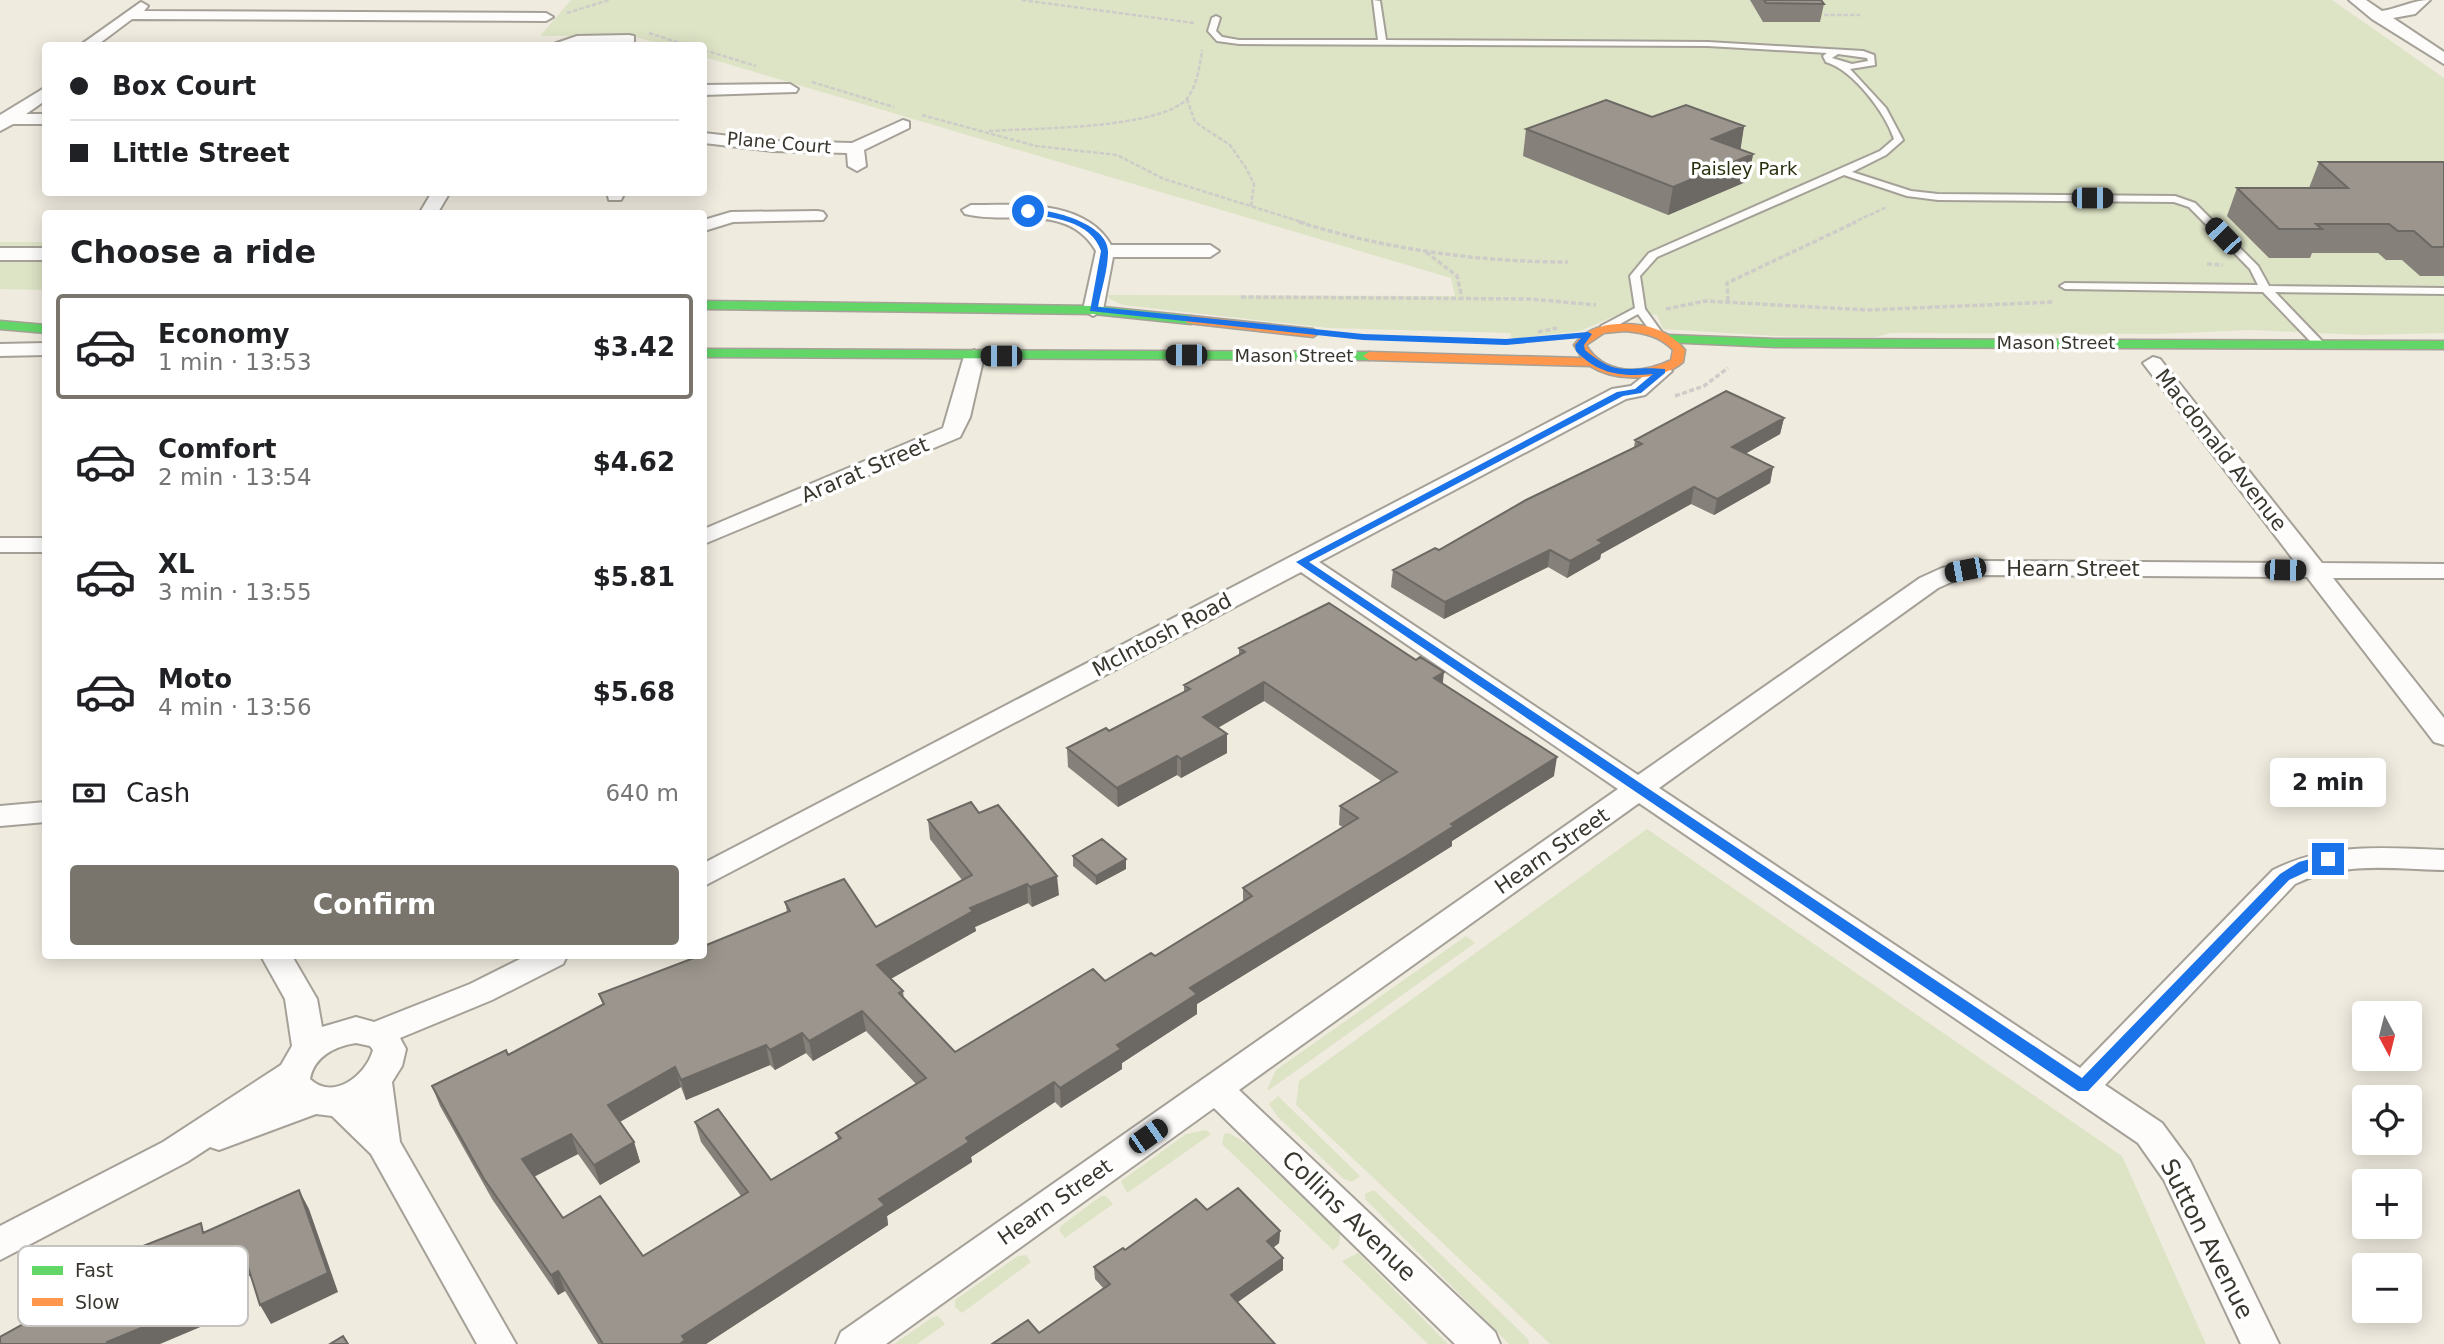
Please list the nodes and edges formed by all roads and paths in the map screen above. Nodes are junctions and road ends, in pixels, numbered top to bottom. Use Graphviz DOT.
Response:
graph roads {
  1 [pos="171,0"];
  2 [pos="609,0"];
  3 [pos="1022,0"];
  4 [pos="2407,0"];
  5 [pos="2423,0"];
  6 [pos="1376,2"];
  7 [pos="150,7"];
  8 [pos="2370,7"];
  9 [pos="1824,15"];
  10 [pos="1860,15"];
  11 [pos="545,17"];
  12 [pos="1215,22"];
  13 [pos="1199,24"];
  14 [pos="2411,35"];
  15 [pos="629,39"];
  16 [pos="92,42"];
  17 [pos="113,42"];
  18 [pos="570,42"];
  19 [pos="1382,43"];
  20 [pos="1768,49"];
  21 [pos="1838,51"];
  22 [pos="2444,59"];
  23 [pos="1836,64"];
  24 [pos="1869,65"];
  25 [pos="42,78"];
  26 [pos="790,89"];
  27 [pos="707,90"];
  28 [pos="42,94"];
  29 [pos="1187,99"];
  30 [pos="1878,102"];
  31 [pos="925,116"];
  32 [pos="2,117"];
  33 [pos="42,119"];
  34 [pos="903,125"];
  35 [pos="985,131"];
  36 [pos="707,138"];
  37 [pos="855,148"];
  38 [pos="857,166"];
  39 [pos="1844,172"];
  40 [pos="1883,186"];
  41 [pos="745,199"];
  42 [pos="1251,206"];
  43 [pos="971,211"];
  44 [pos="817,216"];
  45 [pos="731,217"];
  46 [pos="707,225"];
  47 [pos="1105,251"];
  48 [pos="1210,251"];
  49 [pos="1425,251"];
  50 [pos="0,254"];
  51 [pos="42,254"];
  52 [pos="1568,262"];
  53 [pos="2065,286"];
  54 [pos="2264,288"];
  55 [pos="2444,291"];
  56 [pos="1232,297"];
  57 [pos="1462,298"];
  58 [pos="1728,301"];
  59 [pos="2060,302"];
  60 [pos="707,305"];
  61 [pos="1604,305"];
  62 [pos="1640,309"];
  63 [pos="1093,310"];
  64 [pos="1658,310"];
  65 [pos="1167,316"];
  66 [pos="0,325"];
  67 [pos="42,330"];
  68 [pos="1564,332"];
  69 [pos="1596,332"];
  70 [pos="1532,333"];
  71 [pos="1326,334"];
  72 [pos="1663,336"];
  73 [pos="2319,344"];
  74 [pos="2444,345"];
  75 [pos="42,349"];
  76 [pos="0,350"];
  77 [pos="707,353"];
  78 [pos="1133,355"];
  79 [pos="974,356"];
  80 [pos="1713,358"];
  81 [pos="1836,360"];
  82 [pos="2336,362"];
  83 [pos="2147,363"];
  84 [pos="2179,363"];
  85 [pos="1596,365"];
  86 [pos="1676,365"];
  87 [pos="1733,365"];
  88 [pos="1620,394"];
  89 [pos="1670,397"];
  90 [pos="707,536"];
  91 [pos="0,545"];
  92 [pos="42,545"];
  93 [pos="1302,562"];
  94 [pos="2315,571"];
  95 [pos="2444,571"];
  96 [pos="2444,736"];
  97 [pos="1640,789"];
  98 [pos="2444,860"];
  99 [pos="707,874"];
  100 [pos="278,959"];
  101 [pos="546,959"];
  102 [pos="301,999"];
  103 [pos="344,1032"];
  104 [pos="381,1057"];
  105 [pos="313,1081"];
  106 [pos="2083,1087"];
  107 [pos="1215,1088"];
  108 [pos="383,1144"];
  109 [pos="175,1152"];
  110 [pos="0,1244"];
  111 [pos="497,1344"];
  112 [pos="855,1344"];
  113 [pos="1481,1344"];
  114 [pos="2260,1344"];
  1 -- 7 [label="street"];
  2 -- 11 [label="path"];
  3 -- 13 [label="path"];
  4 -- 8 [label="street"];
  5 -- 8 [label="street"];
  6 -- 19 [label="lane"];
  7 -- 11 [label="street"];
  7 -- 16 [label="street"];
  7 -- 17 [label="street"];
  8 -- 14 [label="street"];
  9 -- 10 [label="path"];
  12 -- 13 [label="path"];
  12 -- 19 [label="lane"];
  13 -- 29 [label="path"];
  14 -- 22 [label="street"];
  15 -- 18 [label="street"];
  19 -- 20 [label="lane"];
  20 -- 21 [label="lane"];
  20 -- 23 [label="lane"];
  21 -- 23 [label="lane"];
  21 -- 24 [label="lane"];
  23 -- 24 [label="lane"];
  23 -- 30 [label="lane"];
  24 -- 30 [label="lane"];
  25 -- 32 [label="street"];
  26 -- 27 [label="street"];
  28 -- 32 [label="street"];
  29 -- 35 [label="path"];
  29 -- 42 [label="path"];
  30 -- 39 [label="lane"];
  31 -- 35 [label="path"];
  32 -- 33 [label="street"];
  34 -- 37 [label="street, Plane Court"];
  35 -- 42 [label="path"];
  36 -- 37 [label="street, Plane Court"];
  37 -- 38 [label="street, Plane Court"];
  39 -- 40 [label="lane"];
  39 -- 62 [label="lane"];
  40 -- 54 [label="lane"];
  40 -- 58 [label="path"];
  41 -- 45 [label="street"];
  42 -- 49 [label="path"];
  43 -- 47 [label="street"];
  44 -- 45 [label="street"];
  45 -- 46 [label="street"];
  47 -- 48 [label="street"];
  47 -- 63 [label="street"];
  49 -- 52 [label="path"];
  49 -- 57 [label="path"];
  50 -- 51 [label="street"];
  53 -- 54 [label="lane"];
  54 -- 55 [label="lane"];
  54 -- 73 [label="lane"];
  56 -- 57 [label="path"];
  57 -- 61 [label="path"];
  58 -- 59 [label="path"];
  58 -- 64 [label="path"];
  60 -- 63 [label="street, Mason Street"];
  62 -- 69 [label="lane"];
  62 -- 72 [label="lane"];
  63 -- 65 [label="street, Mason Street"];
  65 -- 71 [label="street, Mason Street"];
  65 -- 78 [label="street"];
  66 -- 67 [label="street"];
  68 -- 69 [label="street"];
  68 -- 70 [label="path"];
  69 -- 72 [label="street, Mason Street"];
  69 -- 85 [label="street"];
  72 -- 73 [label="street, Mason Street"];
  72 -- 86 [label="street"];
  73 -- 74 [label="street, Mason Street"];
  73 -- 82 [label="street"];
  75 -- 76 [label="street"];
  77 -- 79 [label="street, Mason Street"];
  78 -- 79 [label="street, Mason Street"];
  78 -- 85 [label="street, Mason Street"];
  79 -- 90 [label="street, Ararat Street"];
  80 -- 81 [label="street"];
  83 -- 84 [label="street"];
  83 -- 94 [label="street, Macdonald Avenue"];
  85 -- 86 [label="street, Mason Street"];
  85 -- 88 [label="street"];
  86 -- 88 [label="street, McIntosh Road"];
  87 -- 89 [label="path"];
  88 -- 93 [label="street, McIntosh Road"];
  91 -- 92 [label="street"];
  93 -- 97 [label="street, Sutton Avenue"];
  93 -- 99 [label="street, McIntosh Road"];
  94 -- 95 [label="street, Hearn Street"];
  94 -- 96 [label="street, Macdonald Avenue"];
  94 -- 97 [label="street, Hearn Street"];
  97 -- 106 [label="street, Sutton Avenue"];
  97 -- 107 [label="street, Hearn Street"];
  98 -- 106 [label="street"];
  100 -- 102 [label="street"];
  101 -- 104 [label="street"];
  102 -- 103 [label="street"];
  102 -- 105 [label="street"];
  103 -- 104 [label="street"];
  103 -- 105 [label="street"];
  104 -- 105 [label="street"];
  104 -- 108 [label="street"];
  105 -- 108 [label="street"];
  105 -- 109 [label="street"];
  106 -- 114 [label="street, Sutton Avenue"];
  107 -- 112 [label="street, Hearn Street"];
  107 -- 113 [label="street, Collins Avenue"];
  108 -- 111 [label="street"];
  109 -- 110 [label="street"];
}
